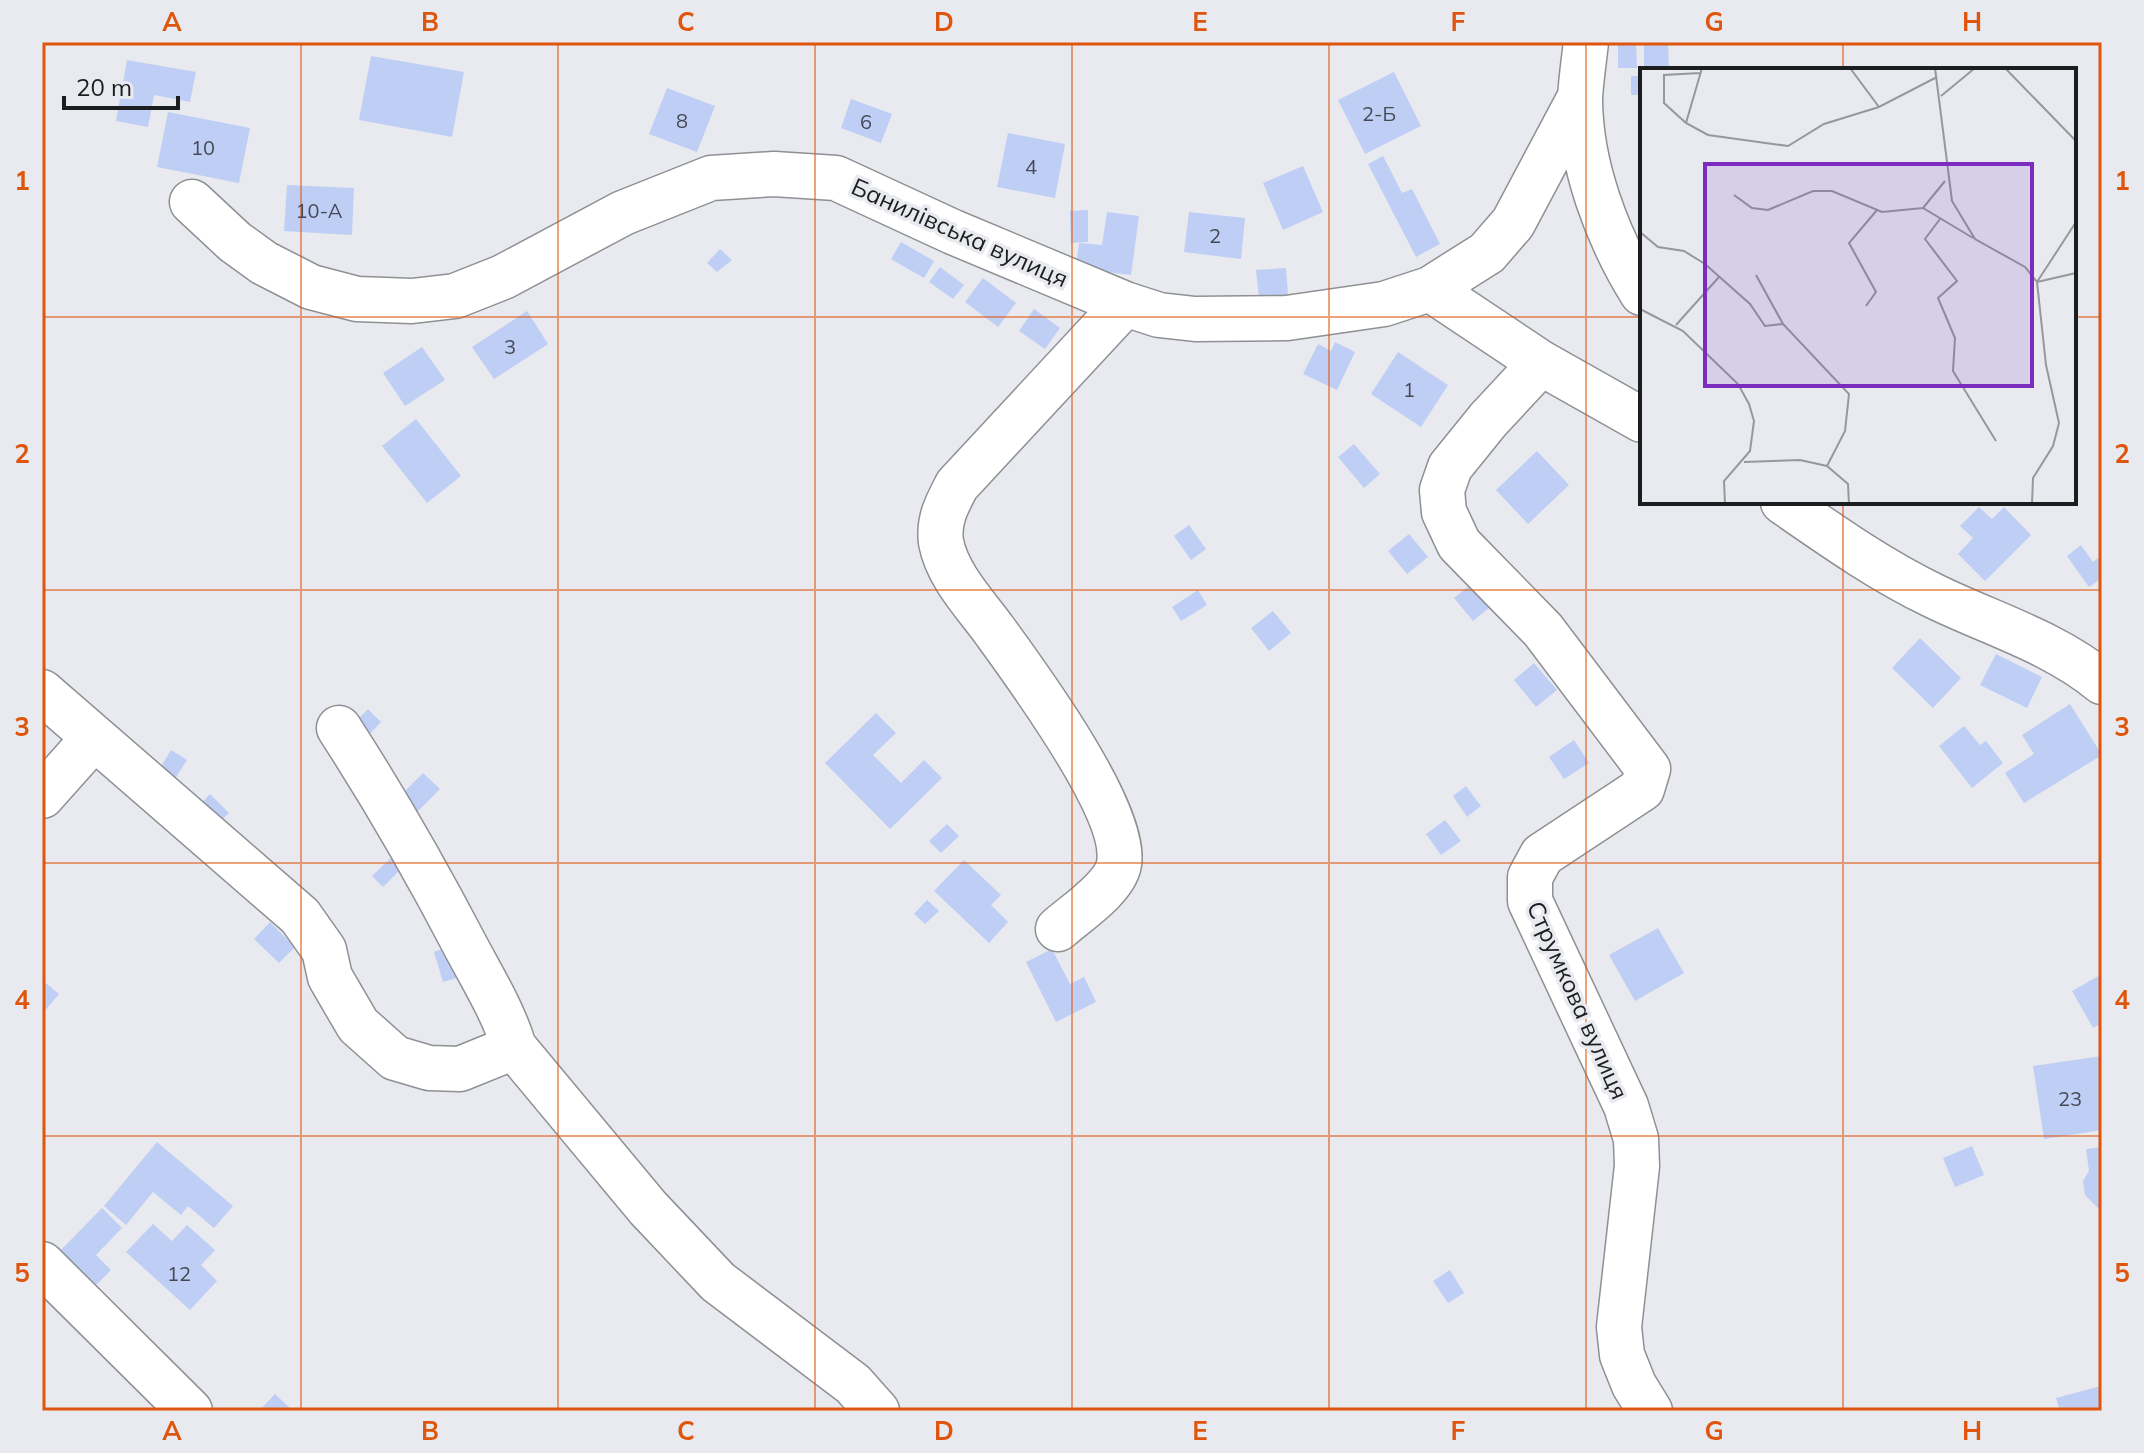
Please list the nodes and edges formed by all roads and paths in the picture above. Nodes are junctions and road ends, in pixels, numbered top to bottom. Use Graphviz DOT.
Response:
graph roads {
  1 [pos="1586,42"];
  2 [pos="1580,97"];
  3 [pos="192,202"];
  4 [pos="1430,289"];
  5 [pos="1640,289"];
  6 [pos="1125,304"];
  7 [pos="1541,363"];
  8 [pos="1640,419"];
  9 [pos="1786,504"];
  10 [pos="2102,682"];
  11 [pos="42,692"];
  12 [pos="339,728"];
  13 [pos="93,739"];
  14 [pos="42,796"];
  15 [pos="1058,929"];
  16 [pos="514,1047"];
  17 [pos="42,1264"];
  18 [pos="190,1411"];
  19 [pos="877,1411"];
  20 [pos="1650,1411"];
  1 -- 2 [label="street"];
  2 -- 4 [label="street, Банилівська вулиця"];
  2 -- 5 [label="street"];
  3 -- 6 [label="street, Банилівська вулиця"];
  4 -- 6 [label="street, Банилівська вулиця"];
  4 -- 7 [label="street"];
  6 -- 15 [label="street"];
  7 -- 8 [label="street"];
  7 -- 20 [label="street, Струмкова вулиця"];
  9 -- 10 [label="street"];
  11 -- 13 [label="street"];
  12 -- 16 [label="street"];
  13 -- 14 [label="street"];
  13 -- 16 [label="street"];
  16 -- 19 [label="street"];
  17 -- 18 [label="street"];
}
